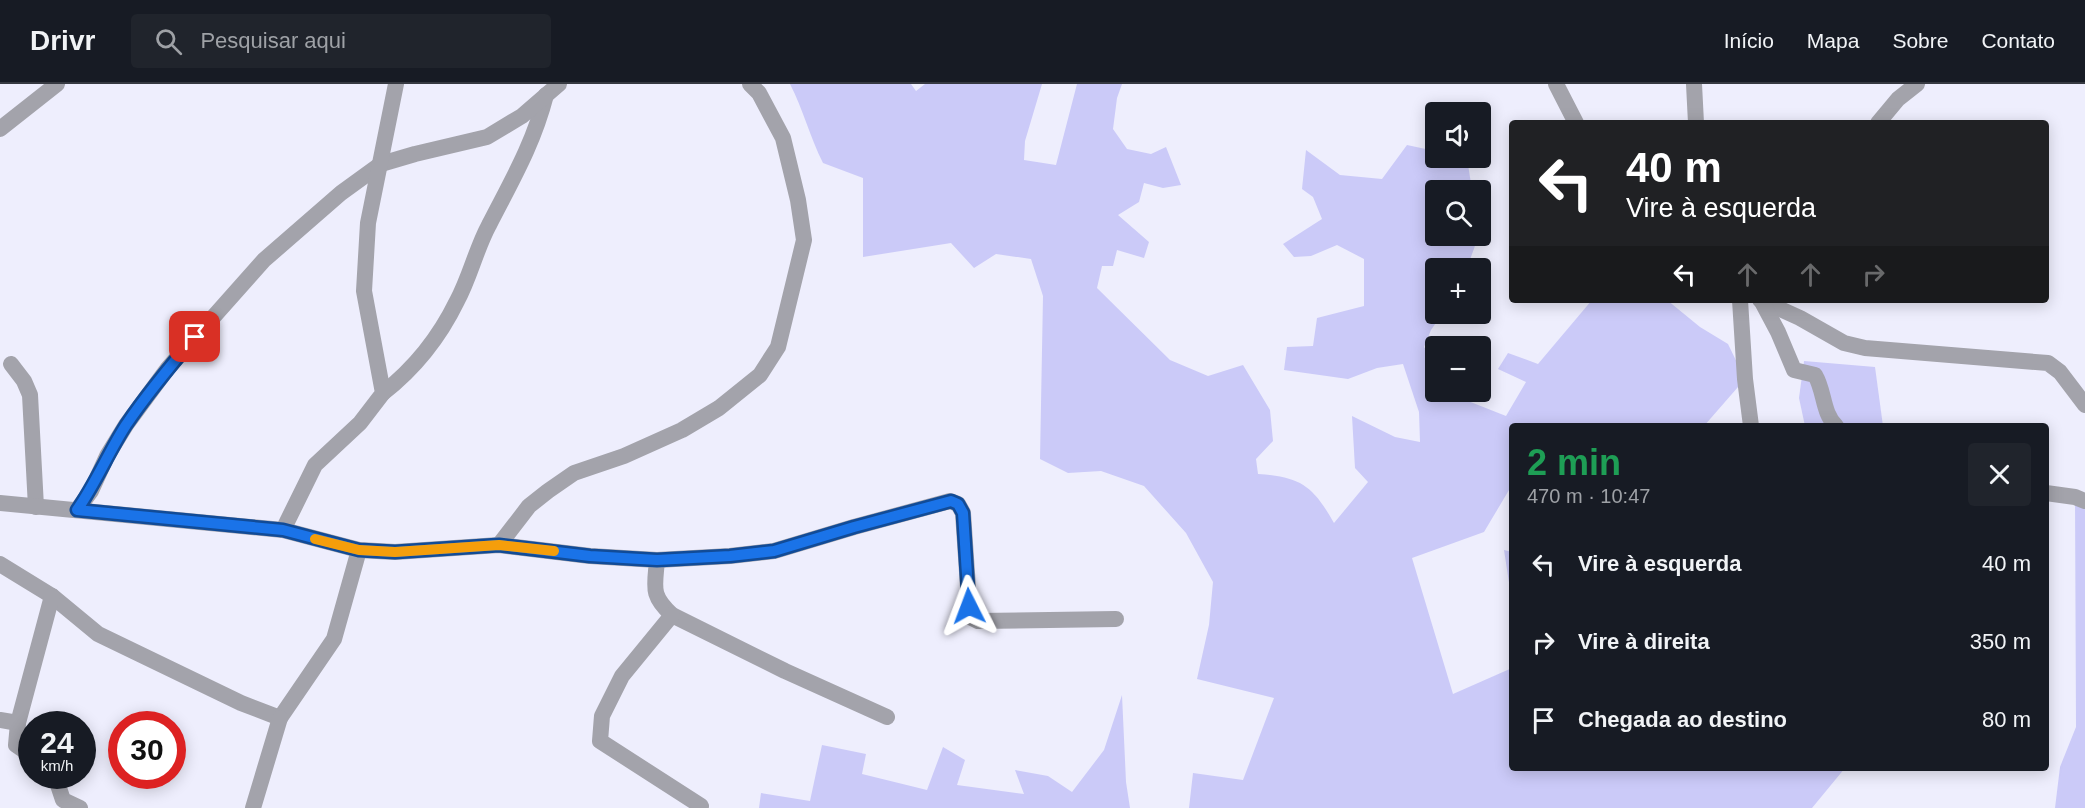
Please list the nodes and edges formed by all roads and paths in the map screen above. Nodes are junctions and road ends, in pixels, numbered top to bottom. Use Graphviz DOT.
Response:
graph roads {
  1 [pos="57,84"];
  2 [pos="396,84"];
  3 [pos="750,84"];
  4 [pos="1556,84"];
  5 [pos="1694,84"];
  6 [pos="1917,84"];
  7 [pos="552,89"];
  8 [pos="1574,120"];
  9 [pos="1695,120"];
  10 [pos="1880,120"];
  11 [pos="0,129"];
  12 [pos="381,164"];
  13 [pos="1740,303"];
  14 [pos="1762,303"];
  15 [pos="1767,303"];
  16 [pos="11,364"];
  17 [pos="383,393"];
  18 [pos="2085,405"];
  19 [pos="1750,423"];
  20 [pos="1834,423"];
  21 [pos="2049,493"];
  22 [pos="2085,501"];
  23 [pos="0,503"];
  24 [pos="36,507"];
  25 [pos="77,510"];
  26 [pos="283,530"];
  27 [pos="499,545"];
  28 [pos="359,550"];
  29 [pos="657,560"];
  30 [pos="0,564"];
  31 [pos="52,596"];
  32 [pos="672,615"];
  33 [pos="1116,619"];
  34 [pos="21,711"];
  35 [pos="887,717"];
  36 [pos="280,718"];
  37 [pos="0,720"];
  38 [pos="18,723"];
  39 [pos="18,746"];
  40 [pos="59,789"];
  41 [pos="701,806"];
  42 [pos="80,808"];
  43 [pos="253,808"];
  1 -- 11 [label="street"];
  2 -- 12 [label="street"];
  3 -- 27 [label="street"];
  4 -- 8 [label="street"];
  5 -- 9 [label="street"];
  6 -- 10 [label="street"];
  7 -- 12 [label="street"];
  7 -- 17 [label="street"];
  12 -- 17 [label="street"];
  12 -- 25 [label="street"];
  13 -- 19 [label="street"];
  14 -- 20 [label="street"];
  15 -- 18 [label="street"];
  16 -- 24 [label="street"];
  17 -- 26 [label="street"];
  21 -- 22 [label="street"];
  23 -- 24 [label="street"];
  24 -- 25 [label="street"];
  25 -- 26 [label="street"];
  26 -- 28 [label="street"];
  27 -- 28 [label="street"];
  27 -- 29 [label="street"];
  28 -- 36 [label="street"];
  29 -- 32 [label="street"];
  29 -- 33 [label="street"];
  30 -- 31 [label="street"];
  31 -- 34 [label="street"];
  31 -- 36 [label="street"];
  32 -- 35 [label="street"];
  32 -- 41 [label="street"];
  36 -- 43 [label="street"];
  37 -- 38 [label="street"];
  38 -- 39 [label="street"];
  40 -- 42 [label="street"];
}
